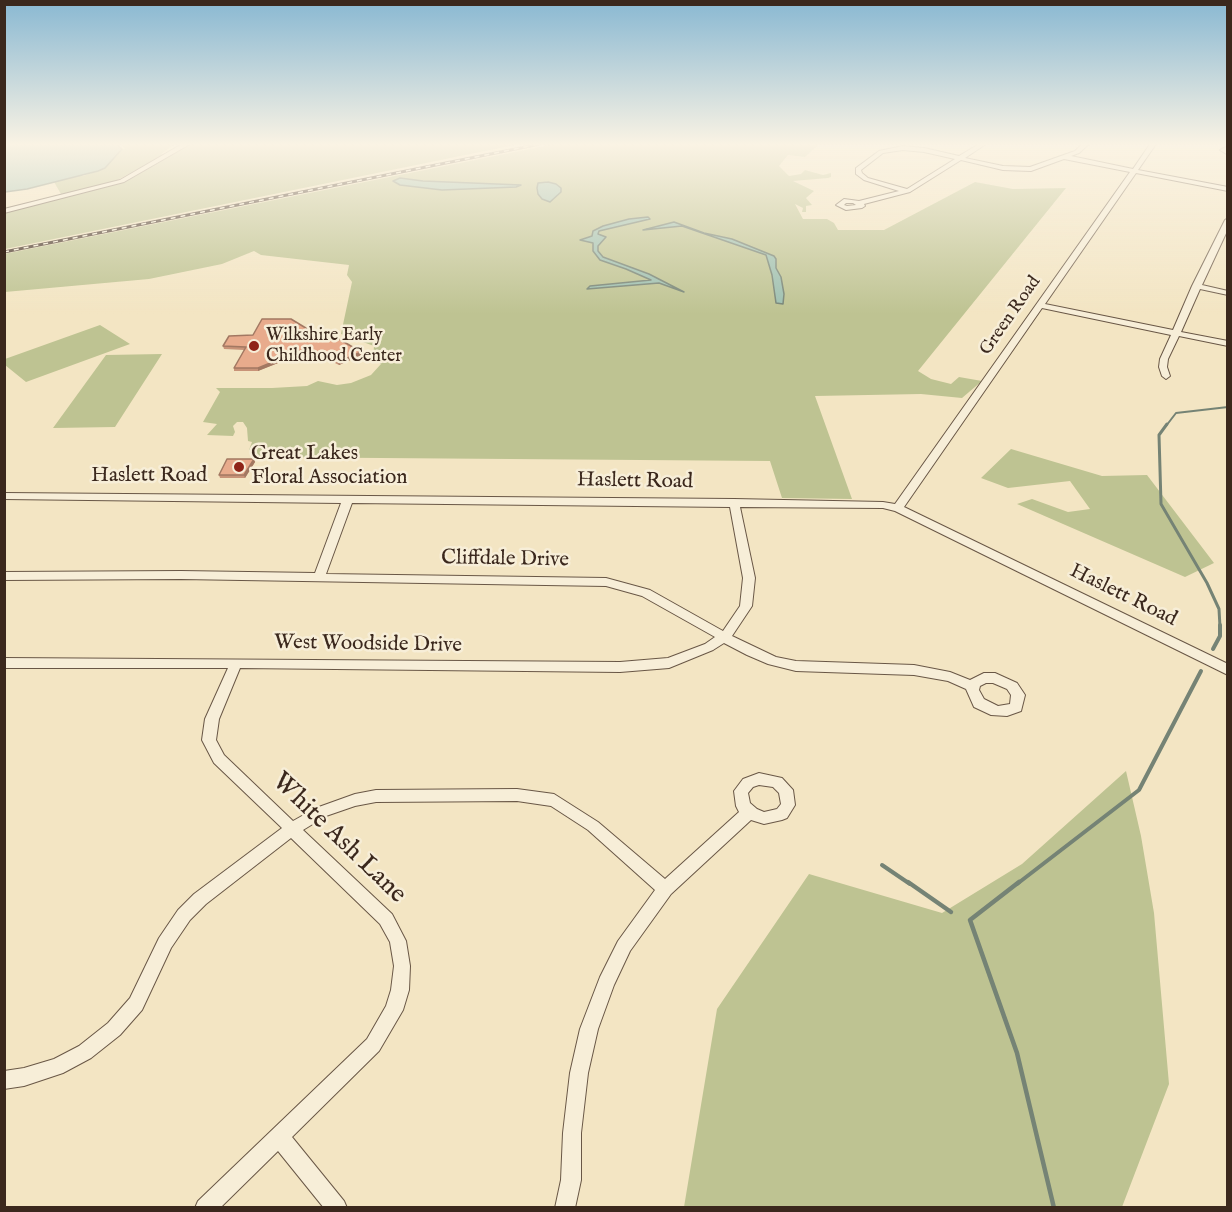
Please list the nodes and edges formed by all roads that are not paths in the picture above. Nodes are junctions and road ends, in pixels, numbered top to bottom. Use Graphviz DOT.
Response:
graph roads {
  1 [pos="45,201"];
  2 [pos="870,201"];
  3 [pos="1114,201"];
  4 [pos="860,203"];
  5 [pos="4,211"];
  6 [pos="1227,220"];
  7 [pos="1196,286"];
  8 [pos="1227,293"];
  9 [pos="1041,302"];
  10 [pos="1175,334"];
  11 [pos="1227,344"];
  12 [pos="1166,376"];
  13 [pos="4,496"];
  14 [pos="348,498"];
  15 [pos="734,502"];
  16 [pos="898,508"];
  17 [pos="10,576"];
  18 [pos="319,578"];
  19 [pos="725,636"];
  20 [pos="4,663"];
  21 [pos="236,663"];
  22 [pos="1227,670"];
  23 [pos="973,686"];
  24 [pos="749,812"];
  25 [pos="292,829"];
  26 [pos="664,889"];
  27 [pos="4,1080"];
  28 [pos="279,1137"];
  29 [pos="205,1208"];
  30 [pos="337,1208"];
  31 [pos="565,1208"];
  1 -- 5 [label="street"];
  2 -- 4 [label="street"];
  3 -- 9 [label="street, Green Road"];
  6 -- 7 [label="street"];
  7 -- 8 [label="street"];
  7 -- 10 [label="street"];
  9 -- 10 [label="street"];
  9 -- 16 [label="street, Green Road"];
  10 -- 11 [label="street"];
  10 -- 12 [label="street"];
  13 -- 14 [label="street, Haslett Road"];
  14 -- 15 [label="street, Haslett Road"];
  14 -- 18 [label="street"];
  15 -- 16 [label="street, Haslett Road"];
  15 -- 19 [label="street"];
  16 -- 22 [label="street, Haslett Road"];
  17 -- 18 [label="street, Cliffdale Drive"];
  18 -- 19 [label="street, Cliffdale Drive"];
  19 -- 21 [label="street, West Woodside Drive"];
  19 -- 23 [label="street, Cliffdale Drive"];
  20 -- 21 [label="street, West Woodside Drive"];
  21 -- 25 [label="street, White Ash Lane"];
  24 -- 26 [label="street"];
  25 -- 26 [label="street"];
  25 -- 27 [label="street"];
  25 -- 28 [label="street, White Ash Lane"];
  26 -- 31 [label="street"];
  28 -- 29 [label="street, White Ash Lane"];
  28 -- 30 [label="street"];
}
